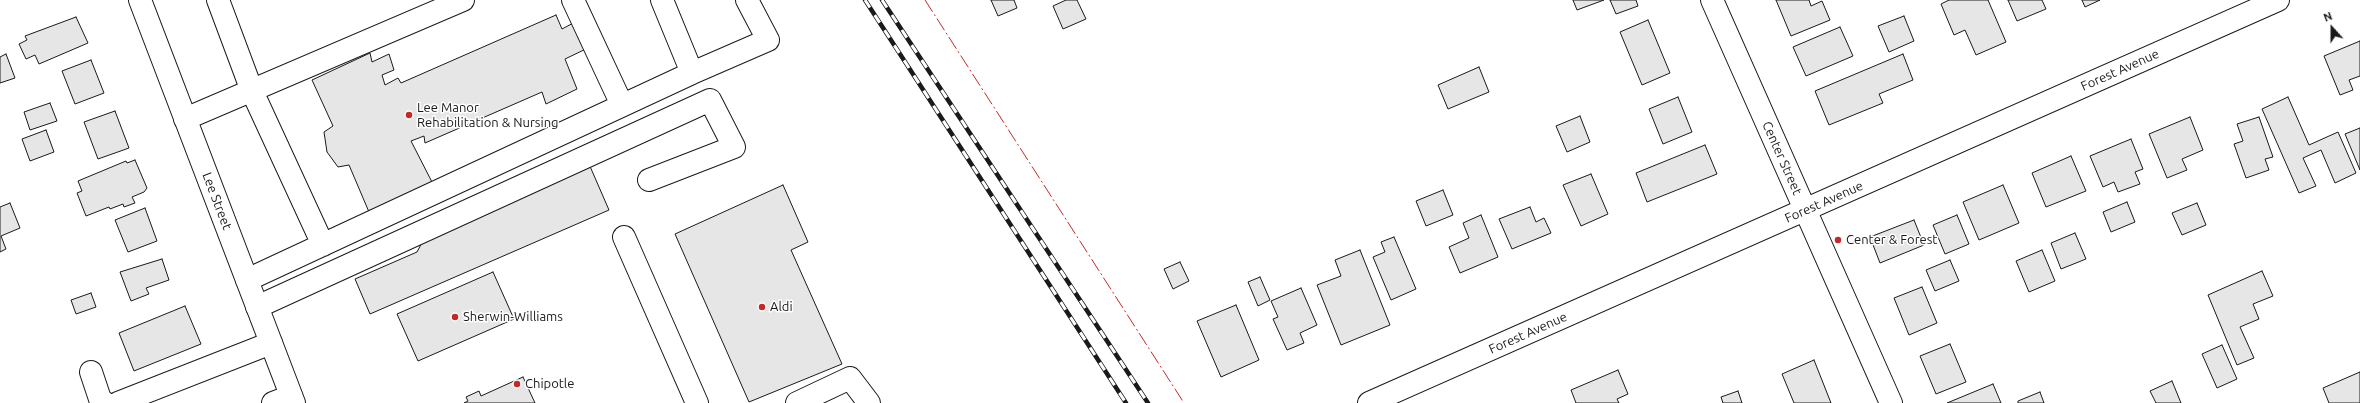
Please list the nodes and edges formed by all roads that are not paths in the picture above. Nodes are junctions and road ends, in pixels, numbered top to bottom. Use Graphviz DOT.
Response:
graph roads {
  1 [pos="140,0"];
  2 [pos="218,0"];
  3 [pos="463,0"];
  4 [pos="573,0"];
  5 [pos="662,0"];
  6 [pos="747,0"];
  7 [pos="1712,0"];
  8 [pos="2278,0"];
  9 [pos="692,73"];
  10 [pos="252,91"];
  11 [pos="622,105"];
  12 [pos="185,119"];
  13 [pos="649,180"];
  14 [pos="1805,210"];
  15 [pos="624,237"];
  16 [pos="322,245"];
  17 [pos="247,280"];
  18 [pos="257,307"];
  19 [pos="271,343"];
  20 [pos="91,372"];
  21 [pos="286,401"];
  22 [pos="105,403"];
  23 [pos="118,403"];
  24 [pos="697,403"];
  25 [pos="798,403"];
  26 [pos="869,403"];
  27 [pos="1369,403"];
  28 [pos="1891,403"];
  1 -- 12 [label="street, Lee Street"];
  2 -- 10 [label="street"];
  3 -- 10 [label="street"];
  4 -- 11 [label="street"];
  5 -- 9 [label="street"];
  6 -- 9 [label="street"];
  7 -- 14 [label="street, Center Street"];
  8 -- 14 [label="street, Forest Avenue"];
  9 -- 11 [label="street"];
  10 -- 12 [label="street"];
  10 -- 16 [label="street"];
  11 -- 16 [label="street"];
  12 -- 17 [label="street, Lee Street"];
  13 -- 18 [label="street"];
  14 -- 27 [label="street, Forest Avenue"];
  14 -- 28 [label="street, Center Street"];
  15 -- 24 [label="street"];
  16 -- 17 [label="street"];
  17 -- 18 [label="street, Lee Street"];
  18 -- 19 [label="street, Lee Street"];
  19 -- 21 [label="street, Lee Street"];
  19 -- 23 [label="street"];
  20 -- 22 [label="street"];
  25 -- 26 [label="street"];
}
